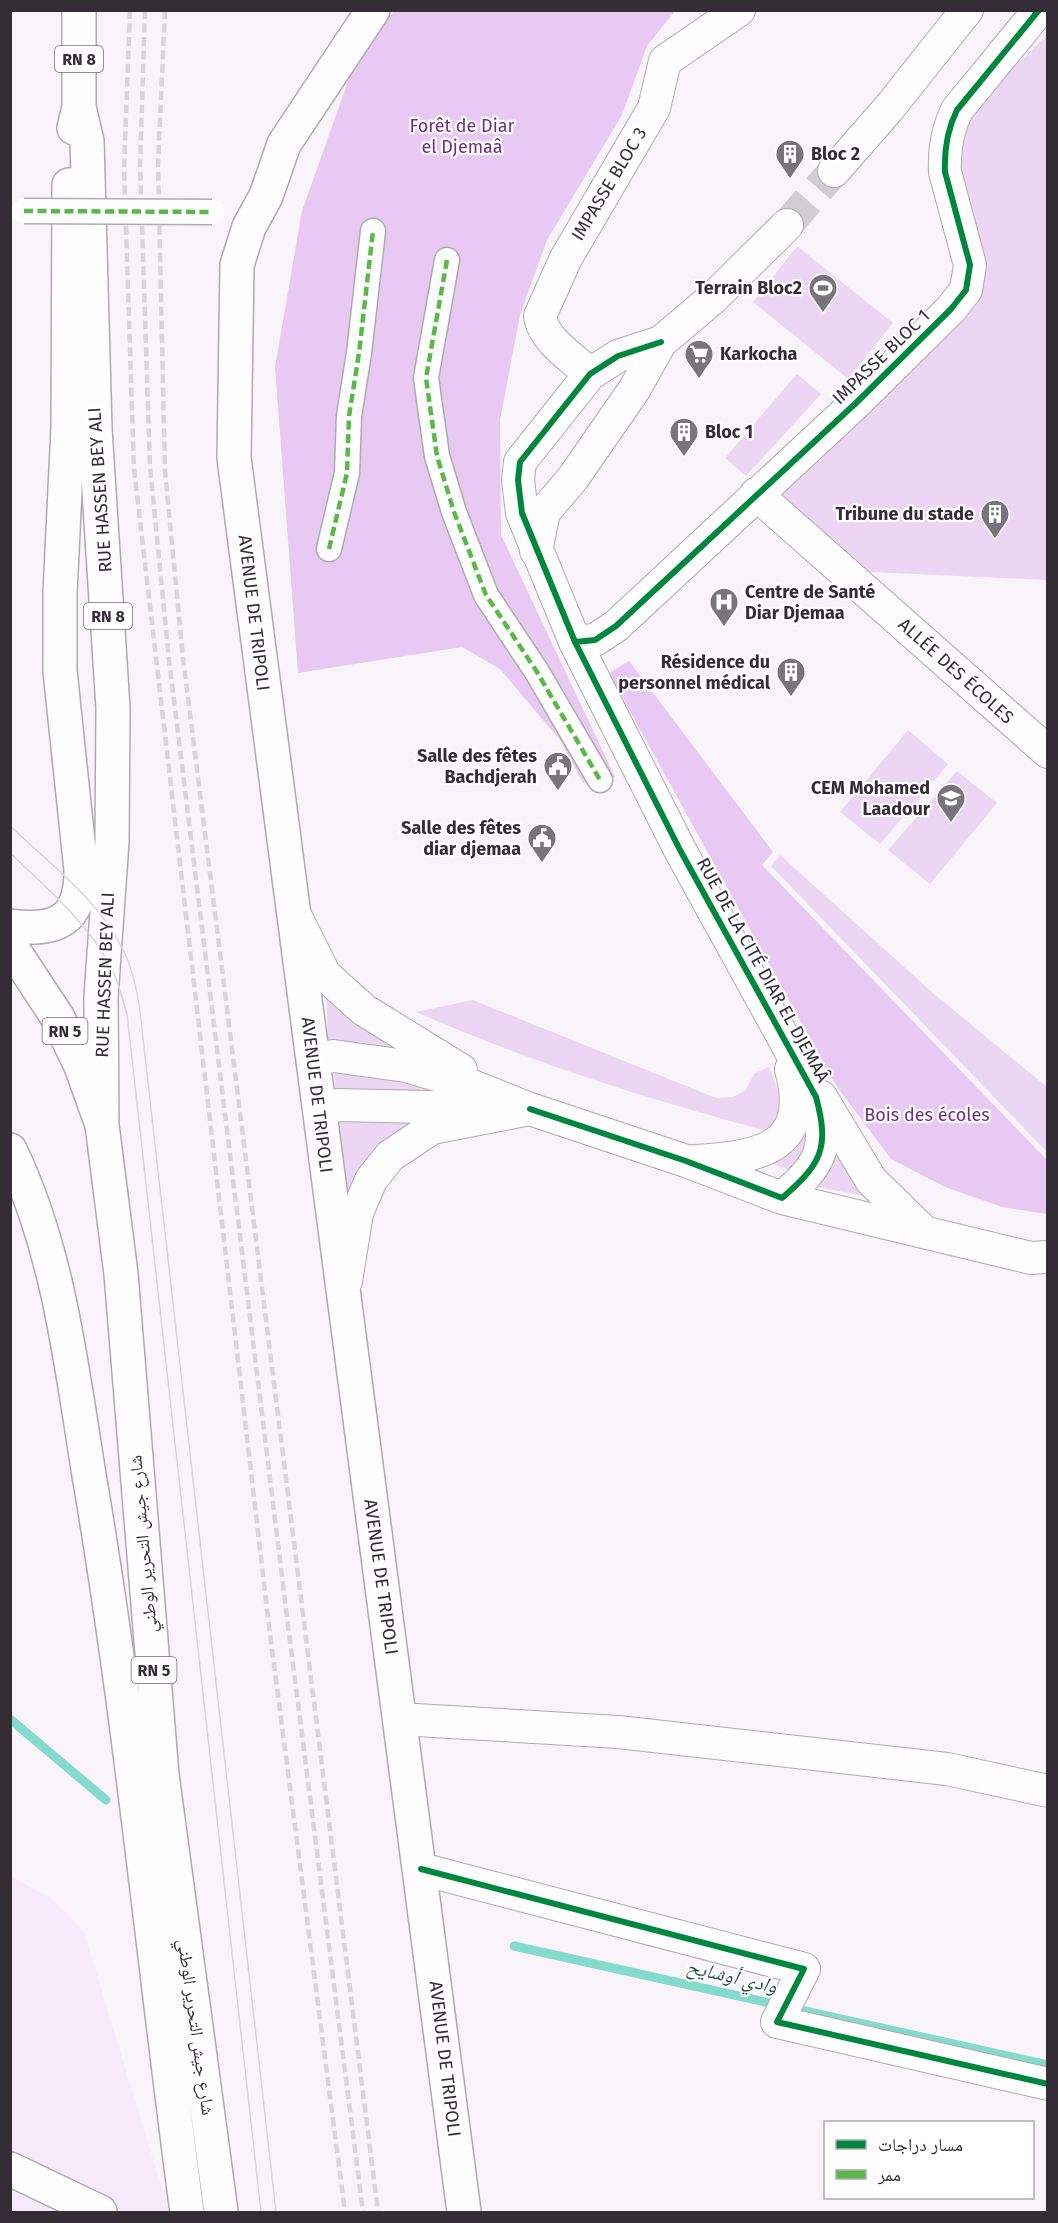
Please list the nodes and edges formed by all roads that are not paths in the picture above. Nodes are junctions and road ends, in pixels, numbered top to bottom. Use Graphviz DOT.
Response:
graph roads {
  1 [pos="79,10"];
  2 [pos="373,10"];
  3 [pos="739,10"];
  4 [pos="967,10"];
  5 [pos="1039,10"];
  6 [pos="79,107"];
  7 [pos="834,171"];
  8 [pos="24,211"];
  9 [pos="212,212"];
  10 [pos="788,225"];
  11 [pos="373,231"];
  12 [pos="447,260"];
  13 [pos="661,342"];
  14 [pos="590,374"];
  15 [pos="756,494"];
  16 [pos="329,549"];
  17 [pos="536,551"];
  18 [pos="575,642"];
  19 [pos="1047,752"];
  20 [pos="600,780"];
  21 [pos="293,912"];
  22 [pos="10,926"];
  23 [pos="10,945"];
  24 [pos="783,1039"];
  25 [pos="313,1059"];
  26 [pos="319,1109"];
  27 [pos="530,1109"];
  28 [pos="102,1125"];
  29 [pos="10,1150"];
  30 [pos="686,1161"];
  31 [pos="782,1198"];
  32 [pos="924,1232"];
  33 [pos="1047,1257"];
  34 [pos="344,1297"];
  35 [pos="399,1719"];
  36 [pos="1047,1791"];
  37 [pos="421,1869"];
  38 [pos="1047,2084"];
  39 [pos="10,2169"];
  40 [pos="99,2212"];
  41 [pos="187,2212"];
  42 [pos="221,2212"];
  43 [pos="464,2212"];
  1 -- 6 [label="main road, RUE HASSEN BEY ALI / RN 8"];
  2 -- 21 [label="main road, AVENUE DE TRIPOLI"];
  3 -- 14 [label="street, IMPASSE BLOC 3"];
  4 -- 7 [label="street"];
  5 -- 15 [label="street, IMPASSE BLOC 1"];
  6 -- 22 [label="main road, RUE HASSEN BEY ALI / RN 8"];
  6 -- 28 [label="main road, RUE HASSEN BEY ALI / RN 8"];
  8 -- 9 [label="street, bridge"];
  10 -- 13 [label="street"];
  11 -- 16 [label="street"];
  12 -- 20 [label="street"];
  13 -- 14 [label="street, RUE DE LA CITÉ DIAR EL DJEMAÂ"];
  13 -- 17 [label="street"];
  14 -- 17 [label="street, RUE DE LA CITÉ DIAR EL DJEMAÂ"];
  15 -- 18 [label="street, IMPASSE BLOC 1"];
  15 -- 19 [label="street, ALLÉE DES ÉCOLES"];
  17 -- 18 [label="street, RUE DE LA CITÉ DIAR EL DJEMAÂ"];
  18 -- 24 [label="street, RUE DE LA CITÉ DIAR EL DJEMAÂ"];
  21 -- 25 [label="main road, AVENUE DE TRIPOLI"];
  21 -- 27 [label="street"];
  23 -- 28 [label="main road, RN 5"];
  24 -- 30 [label="street, RUE DE LA CITÉ DIAR EL DJEMAÂ"];
  24 -- 31 [label="street, RUE DE LA CITÉ DIAR EL DJEMAÂ"];
  24 -- 32 [label="street"];
  25 -- 26 [label="main road, AVENUE DE TRIPOLI"];
  25 -- 27 [label="street"];
  26 -- 27 [label="street"];
  26 -- 34 [label="main road, AVENUE DE TRIPOLI"];
  27 -- 30 [label="street, RUE DE LA CITÉ DIAR EL DJEMAÂ"];
  27 -- 34 [label="street"];
  28 -- 42 [label="main road, شارع جيش التحرير الوطني / RN 5"];
  29 -- 41 [label="main road, شارع جيش التحرير الوطني / RN 5"];
  30 -- 31 [label="street, RUE DE LA CITÉ DIAR EL DJEMAÂ"];
  31 -- 32 [label="street"];
  32 -- 33 [label="street"];
  34 -- 35 [label="main road, AVENUE DE TRIPOLI"];
  35 -- 36 [label="street"];
  35 -- 37 [label="main road, AVENUE DE TRIPOLI"];
  37 -- 38 [label="street"];
  37 -- 43 [label="main road, AVENUE DE TRIPOLI"];
  39 -- 40 [label="main road"];
}
